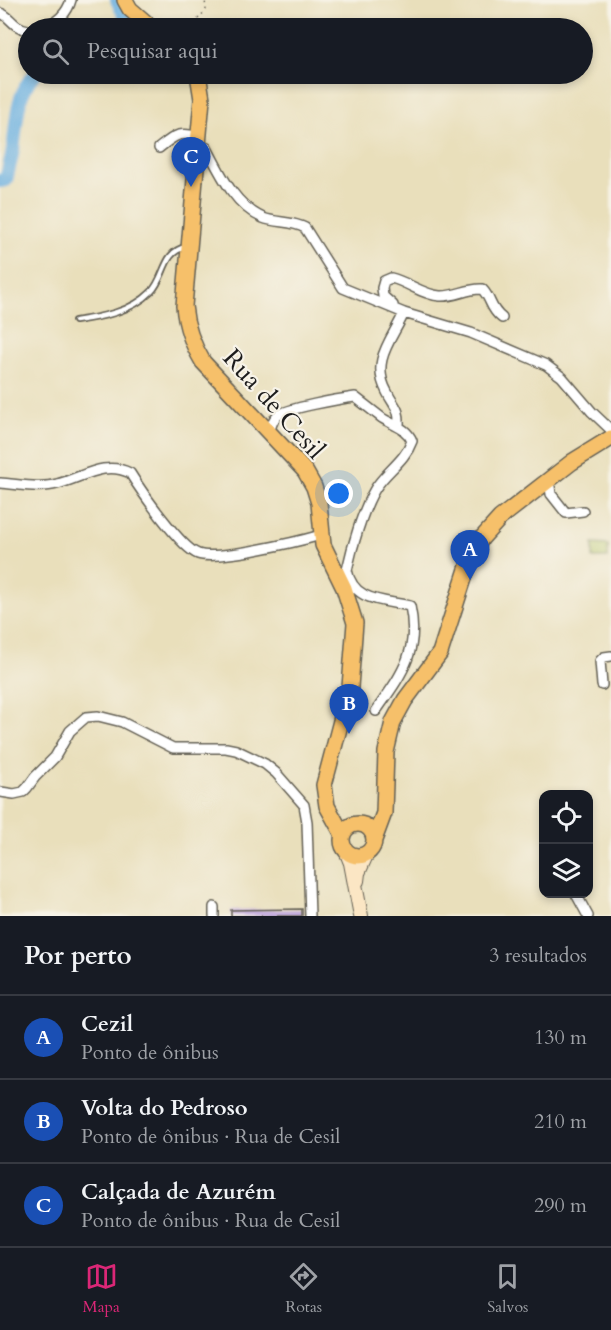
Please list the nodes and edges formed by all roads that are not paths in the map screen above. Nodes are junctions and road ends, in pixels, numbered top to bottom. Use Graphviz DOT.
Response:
graph roads {
  1 [pos="71,0"];
  2 [pos="124,0"];
  3 [pos="0,13"];
  4 [pos="60,18"];
  5 [pos="140,18"];
  6 [pos="18,28"];
  7 [pos="200,84"];
  8 [pos="200,141"];
  9 [pos="159,148"];
  10 [pos="189,246"];
  11 [pos="404,314"];
  12 [pos="502,318"];
  13 [pos="75,321"];
  14 [pos="399,426"];
  15 [pos="611,430"];
  16 [pos="269,433"];
  17 [pos="611,438"];
  18 [pos="549,480"];
  19 [pos="0,483"];
  20 [pos="583,511"];
  21 [pos="321,535"];
  22 [pos="341,571"];
  23 [pos="611,656"];
  24 [pos="602,685"];
  25 [pos="376,711"];
  26 [pos="0,792"];
  27 [pos="385,805"];
  28 [pos="327,806"];
  29 [pos="360,825"];
  30 [pos="343,835"];
  31 [pos="370,847"];
  32 [pos="347,853"];
  33 [pos="357,890"];
  34 [pos="578,898"];
  35 [pos="310,916"];
  36 [pos="361,916"];
  37 [pos="588,916"];
  1 -- 4 [label="street"];
  2 -- 5 [label="main road"];
  3 -- 6 [label="street"];
  7 -- 8 [label="main road, Rua de Cesil"];
  8 -- 9 [label="street"];
  8 -- 10 [label="main road, Rua de Cesil"];
  8 -- 11 [label="street"];
  10 -- 13 [label="lane"];
  10 -- 16 [label="main road, Rua de Cesil"];
  11 -- 12 [label="street"];
  11 -- 14 [label="street"];
  11 -- 15 [label="street"];
  14 -- 16 [label="street"];
  14 -- 22 [label="street"];
  16 -- 21 [label="main road, Rua de Cesil"];
  17 -- 18 [label="main road"];
  18 -- 20 [label="street"];
  18 -- 27 [label="main road"];
  19 -- 21 [label="street"];
  21 -- 22 [label="main road, Rua de Cesil"];
  22 -- 25 [label="street"];
  22 -- 28 [label="main road, Rua de Cesil"];
  23 -- 24 [label="street"];
  26 -- 35 [label="street"];
  27 -- 29 [label="main road"];
  27 -- 31 [label="main road"];
  28 -- 29 [label="main road"];
  28 -- 30 [label="main road"];
  29 -- 30 [label="main road"];
  29 -- 31 [label="main road"];
  30 -- 32 [label="main road"];
  31 -- 32 [label="main road"];
  31 -- 33 [label="main road"];
  32 -- 33 [label="main road"];
  33 -- 36 [label="main road"];
  34 -- 37 [label="street"];
}
